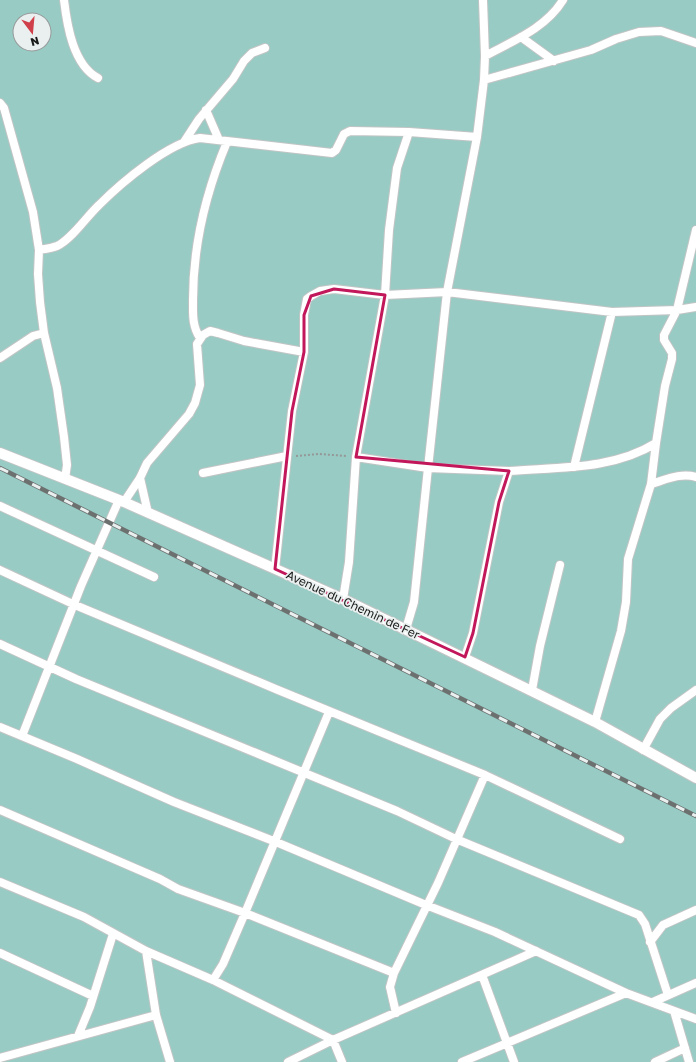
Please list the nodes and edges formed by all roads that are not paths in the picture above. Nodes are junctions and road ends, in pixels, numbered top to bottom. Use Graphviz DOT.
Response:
graph roads {
  1 [pos="64,0"];
  2 [pos="483,0"];
  3 [pos="563,0"];
  4 [pos="521,37"];
  5 [pos="696,43"];
  6 [pos="265,48"];
  7 [pos="485,56"];
  8 [pos="554,60"];
  9 [pos="98,78"];
  10 [pos="484,80"];
  11 [pos="0,103"];
  12 [pos="206,110"];
  13 [pos="409,132"];
  14 [pos="477,137"];
  15 [pos="223,141"];
  16 [pos="184,142"];
  17 [pos="696,230"];
  18 [pos="39,250"];
  19 [pos="447,292"];
  20 [pos="385,295"];
  21 [pos="696,307"];
  22 [pos="677,310"];
  23 [pos="612,312"];
  24 [pos="44,333"];
  25 [pos="200,338"];
  26 [pos="304,352"];
  27 [pos="0,358"];
  28 [pos="656,443"];
  29 [pos="0,453"];
  30 [pos="287,456"];
  31 [pos="356,457"];
  32 [pos="574,467"];
  33 [pos="428,468"];
  34 [pos="509,470"];
  35 [pos="203,473"];
  36 [pos="696,477"];
  37 [pos="140,478"];
  38 [pos="65,479"];
  39 [pos="651,484"];
  40 [pos="122,501"];
  41 [pos="0,506"];
  42 [pos="148,513"];
  43 [pos="97,550"];
  44 [pos="560,565"];
  45 [pos="275,569"];
  46 [pos="0,570"];
  47 [pos="154,577"];
  48 [pos="343,599"];
  49 [pos="75,605"];
  50 [pos="406,630"];
  51 [pos="0,644"];
  52 [pos="465,657"];
  53 [pos="49,667"];
  54 [pos="532,690"];
  55 [pos="696,690"];
  56 [pos="329,712"];
  57 [pos="595,722"];
  58 [pos="0,727"];
  59 [pos="22,736"];
  60 [pos="644,750"];
  61 [pos="303,774"];
  62 [pos="485,775"];
  63 [pos="696,778"];
  64 [pos="0,810"];
  65 [pos="456,839"];
  66 [pos="620,839"];
  67 [pos="276,842"];
  68 [pos="0,882"];
  69 [pos="426,905"];
  70 [pos="696,910"];
  71 [pos="245,913"];
  72 [pos="113,934"];
  73 [pos="650,942"];
  74 [pos="146,951"];
  75 [pos="536,951"];
  76 [pos="0,953"];
  77 [pos="394,973"];
  78 [pos="482,975"];
  79 [pos="213,980"];
  80 [pos="696,983"];
  81 [pos="626,993"];
  82 [pos="668,995"];
  83 [pos="93,996"];
  84 [pos="653,1002"];
  85 [pos="674,1011"];
  86 [pos="396,1013"];
  87 [pos="156,1014"];
  88 [pos="696,1019"];
  89 [pos="78,1036"];
  90 [pos="333,1040"];
  91 [pos="508,1043"];
  92 [pos="685,1048"];
  93 [pos="0,1058"];
  94 [pos="170,1062"];
  95 [pos="288,1062"];
  96 [pos="342,1062"];
  97 [pos="462,1062"];
  98 [pos="514,1062"];
  99 [pos="655,1062"];
  100 [pos="689,1062"];
  1 -- 9 [label="street"];
  2 -- 7 [label="street"];
  3 -- 4 [label="street"];
  4 -- 7 [label="street"];
  4 -- 8 [label="street"];
  5 -- 8 [label="street"];
  6 -- 12 [label="street"];
  7 -- 10 [label="street"];
  8 -- 10 [label="street"];
  10 -- 14 [label="street"];
  11 -- 18 [label="street"];
  12 -- 15 [label="street"];
  12 -- 16 [label="street"];
  13 -- 14 [label="street"];
  13 -- 15 [label="street"];
  13 -- 20 [label="street"];
  14 -- 19 [label="street"];
  15 -- 16 [label="street"];
  15 -- 25 [label="street"];
  16 -- 18 [label="street"];
  17 -- 22 [label="street"];
  18 -- 24 [label="street"];
  19 -- 20 [label="street"];
  19 -- 23 [label="street"];
  19 -- 33 [label="street"];
  20 -- 26 [label="street"];
  20 -- 31 [label="street"];
  21 -- 22 [label="street"];
  22 -- 23 [label="street"];
  22 -- 28 [label="street"];
  23 -- 32 [label="street"];
  24 -- 27 [label="street"];
  24 -- 38 [label="street"];
  25 -- 26 [label="street"];
  25 -- 37 [label="street"];
  26 -- 30 [label="street"];
  28 -- 32 [label="street"];
  28 -- 39 [label="street"];
  29 -- 38 [label="street, Avenue du Chemin de Fer"];
  30 -- 35 [label="street"];
  30 -- 45 [label="street"];
  31 -- 33 [label="street"];
  31 -- 48 [label="street"];
  32 -- 34 [label="street"];
  33 -- 34 [label="street"];
  33 -- 50 [label="street"];
  34 -- 52 [label="street"];
  36 -- 39 [label="street"];
  37 -- 40 [label="street"];
  37 -- 42 [label="street"];
  38 -- 40 [label="street, Avenue du Chemin de Fer"];
  39 -- 57 [label="street"];
  40 -- 42 [label="street, Avenue du Chemin de Fer"];
  40 -- 43 [label="street"];
  41 -- 43 [label="street"];
  42 -- 45 [label="street, Avenue du Chemin de Fer"];
  43 -- 47 [label="street"];
  43 -- 49 [label="street"];
  44 -- 54 [label="street"];
  45 -- 48 [label="street, Avenue du Chemin de Fer"];
  46 -- 49 [label="street"];
  48 -- 50 [label="street, Avenue du Chemin de Fer"];
  49 -- 53 [label="street"];
  49 -- 56 [label="street"];
  50 -- 52 [label="street, Avenue du Chemin de Fer"];
  51 -- 53 [label="street"];
  52 -- 54 [label="street, Avenue du Chemin de Fer"];
  53 -- 59 [label="street"];
  53 -- 61 [label="street"];
  54 -- 57 [label="street, Avenue du Chemin de Fer"];
  55 -- 60 [label="street"];
  56 -- 61 [label="street"];
  56 -- 62 [label="street"];
  57 -- 60 [label="street, Avenue du Chemin de Fer"];
  58 -- 59 [label="street"];
  59 -- 67 [label="street"];
  60 -- 63 [label="street, Avenue du Chemin de Fer"];
  61 -- 65 [label="street"];
  61 -- 67 [label="street"];
  62 -- 65 [label="street"];
  62 -- 66 [label="street"];
  64 -- 71 [label="street"];
  65 -- 69 [label="street"];
  65 -- 73 [label="street"];
  67 -- 69 [label="street"];
  67 -- 71 [label="street"];
  68 -- 72 [label="street"];
  69 -- 75 [label="street"];
  69 -- 77 [label="street"];
  70 -- 73 [label="street"];
  71 -- 77 [label="street"];
  71 -- 79 [label="street"];
  72 -- 74 [label="street"];
  72 -- 83 [label="street"];
  73 -- 82 [label="street"];
  74 -- 79 [label="street"];
  74 -- 87 [label="street"];
  75 -- 78 [label="street"];
  75 -- 81 [label="street"];
  76 -- 83 [label="street"];
  77 -- 86 [label="street"];
  78 -- 86 [label="street"];
  78 -- 91 [label="street"];
  79 -- 90 [label="street"];
  80 -- 82 [label="street"];
  81 -- 84 [label="street"];
  81 -- 91 [label="street"];
  82 -- 84 [label="street"];
  83 -- 89 [label="street"];
  84 -- 85 [label="street"];
  85 -- 88 [label="street"];
  85 -- 92 [label="street"];
  86 -- 90 [label="street"];
  87 -- 89 [label="street"];
  87 -- 94 [label="street"];
  89 -- 93 [label="street"];
  90 -- 95 [label="street"];
  90 -- 96 [label="street"];
  91 -- 97 [label="street"];
  91 -- 98 [label="street"];
  92 -- 99 [label="street"];
  92 -- 100 [label="street"];
}
